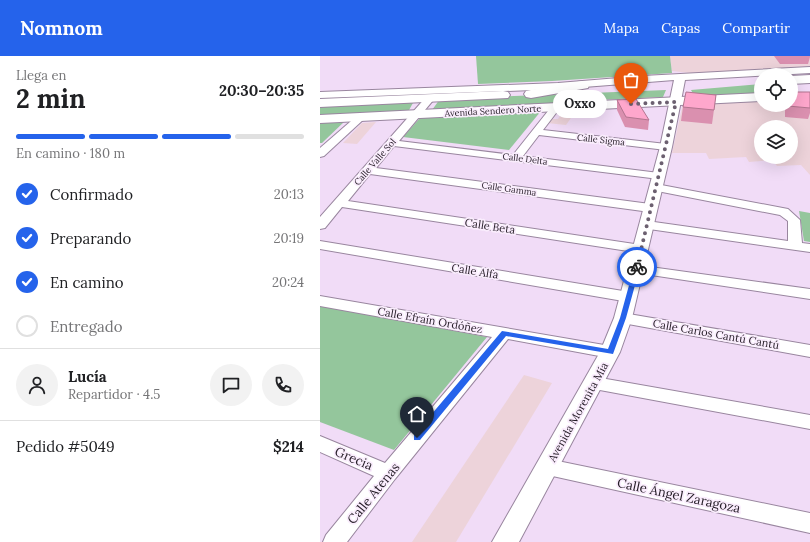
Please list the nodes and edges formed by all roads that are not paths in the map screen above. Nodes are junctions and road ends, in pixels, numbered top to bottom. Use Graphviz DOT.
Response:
graph roads {
  1 [pos="810,70"];
  2 [pos="810,79"];
  3 [pos="798,80"];
  4 [pos="754,83"];
  5 [pos="583,84"];
  6 [pos="678,89"];
  7 [pos="531,94"];
  8 [pos="320,95"];
  9 [pos="754,96"];
  10 [pos="430,98"];
  11 [pos="320,103"];
  12 [pos="555,108"];
  13 [pos="417,114"];
  14 [pos="361,117"];
  15 [pos="320,119"];
  16 [pos="536,132"];
  17 [pos="392,143"];
  18 [pos="666,147"];
  19 [pos="322,151"];
  20 [pos="516,158"];
  21 [pos="368,170"];
  22 [pos="658,182"];
  23 [pos="339,203"];
  24 [pos="648,216"];
  25 [pos="320,225"];
  26 [pos="320,245"];
  27 [pos="795,246"];
  28 [pos="810,248"];
  29 [pos="641,249"];
  30 [pos="636,269"];
  31 [pos="810,294"];
  32 [pos="629,297"];
  33 [pos="320,301"];
  34 [pos="623,318"];
  35 [pos="504,333"];
  36 [pos="810,350"];
  37 [pos="610,352"];
  38 [pos="594,383"];
  39 [pos="810,422"];
  40 [pos="320,444"];
  41 [pos="548,467"];
  42 [pos="388,473"];
  43 [pos="810,523"];
  44 [pos="334,542"];
  45 [pos="505,542"];
  1 -- 6 [label="street, Avenida Sendero Norte"];
  2 -- 3 [label="main road"];
  4 -- 6 [label="main road"];
  5 -- 6 [label="street, Avenida Sendero Norte"];
  5 -- 7 [label="main road"];
  5 -- 8 [label="street, Avenida Sendero Norte"];
  6 -- 7 [label="main road, Avenida Sendero Norte"];
  6 -- 9 [label="main road, Avenida Sendero Norte"];
  6 -- 12 [label="main road, Avenida Sendero Norte"];
  6 -- 18 [label="street, Avenida Morenita Mía"];
  7 -- 10 [label="main road, Avenida Sendero Norte"];
  10 -- 11 [label="main road, Avenida Sendero Norte"];
  10 -- 13 [label="street, Calle Valle Sol"];
  12 -- 13 [label="main road, Avenida Sendero Norte"];
  12 -- 16 [label="street"];
  13 -- 14 [label="main road, Avenida Sendero Norte"];
  13 -- 17 [label="street, Calle Valle Sol"];
  14 -- 15 [label="main road, Avenida Sendero Norte"];
  14 -- 19 [label="street"];
  16 -- 18 [label="street, Calle Sigma"];
  16 -- 20 [label="street"];
  17 -- 20 [label="street, Calle Delta"];
  17 -- 21 [label="street, Calle Valle Sol"];
  18 -- 22 [label="street, Avenida Morenita Mía"];
  20 -- 22 [label="street, Calle Delta"];
  21 -- 23 [label="street, Calle Valle Sol"];
  21 -- 24 [label="street, Calle Gamma"];
  22 -- 24 [label="street, Avenida Morenita Mía"];
  22 -- 27 [label="street, Calle Delta"];
  23 -- 25 [label="street, Calle Valle Sol"];
  23 -- 29 [label="street, Calle Beta"];
  24 -- 27 [label="street, Calle Gamma"];
  24 -- 29 [label="street, Avenida Morenita Mía"];
  26 -- 32 [label="street, Calle Alfa"];
  27 -- 28 [label="street, Calle Gamma"];
  29 -- 30 [label="street, Avenida Morenita Mía"];
  30 -- 31 [label="street"];
  30 -- 32 [label="street, Avenida Morenita Mía"];
  32 -- 34 [label="street, Avenida Morenita Mía"];
  33 -- 35 [label="street, Calle Efraín Ordóñez"];
  34 -- 36 [label="street, Calle Carlos Cantú Cantú"];
  34 -- 37 [label="street, Avenida Morenita Mía"];
  35 -- 37 [label="street, Calle Efraín Ordóñez"];
  35 -- 42 [label="street, Calle Atenas"];
  37 -- 38 [label="street, Avenida Morenita Mía"];
  38 -- 39 [label="street"];
  38 -- 41 [label="street, Avenida Morenita Mía"];
  40 -- 42 [label="street, Grecia"];
  41 -- 43 [label="street, Calle Ángel Zaragoza"];
  41 -- 45 [label="street, Avenida Morenita Mía"];
  42 -- 44 [label="street, Calle Atenas"];
}
